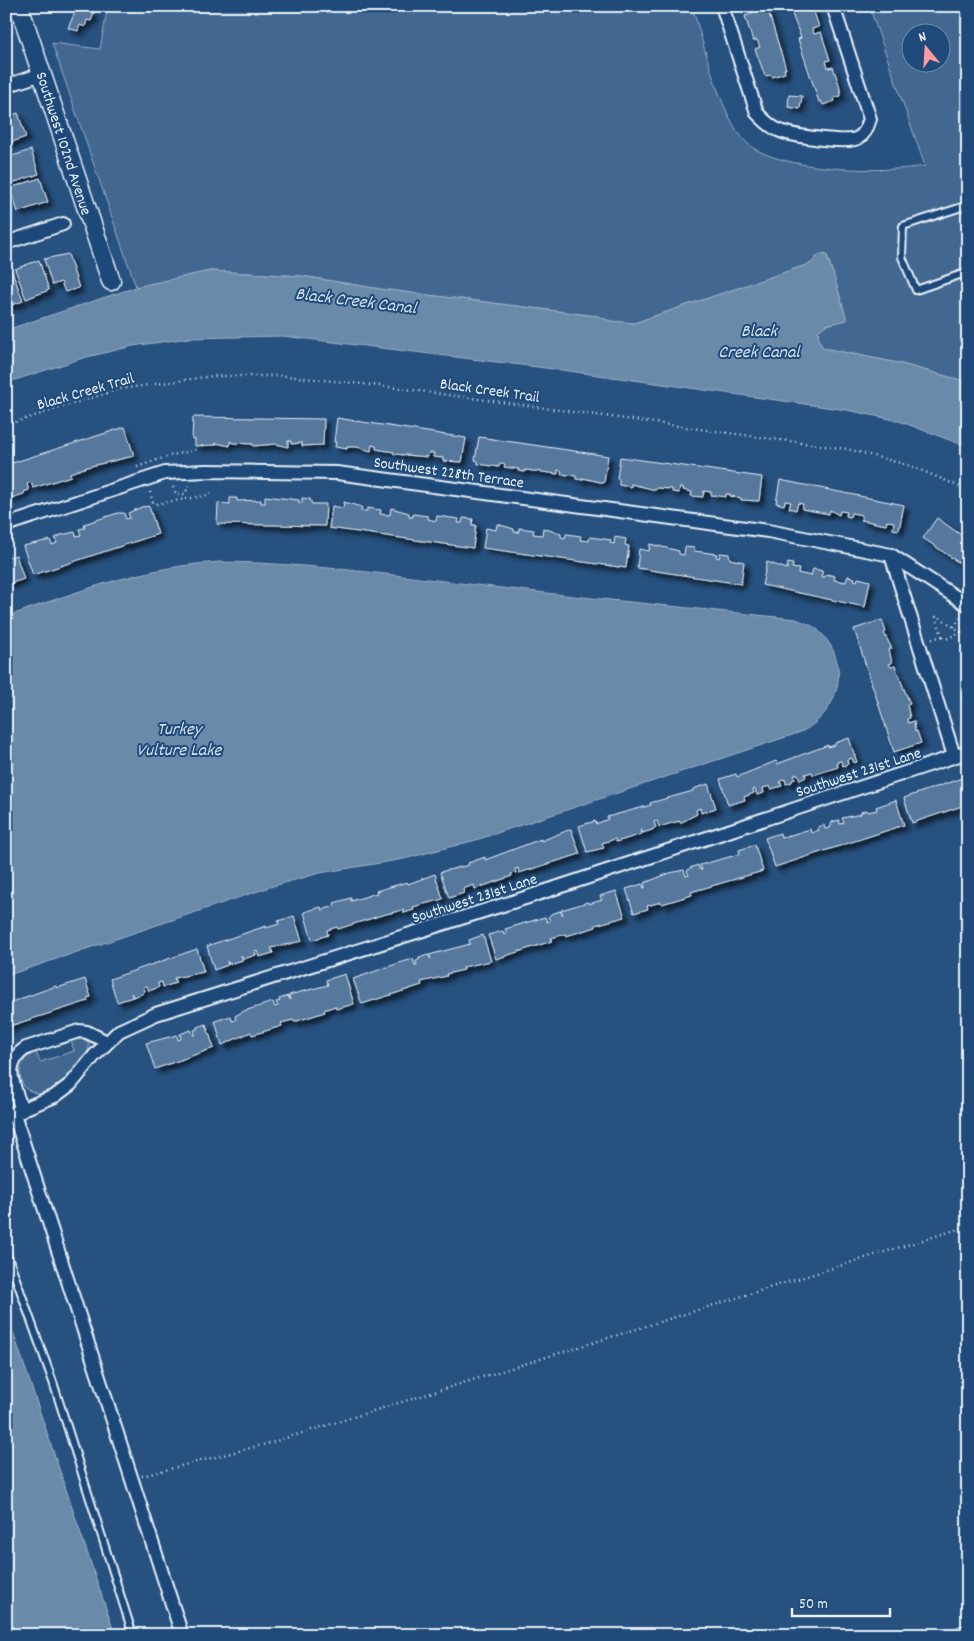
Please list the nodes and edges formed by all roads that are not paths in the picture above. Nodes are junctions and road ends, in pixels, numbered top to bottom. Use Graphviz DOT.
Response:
graph roads {
  1 [pos="19,6"];
  2 [pos="722,6"];
  3 [pos="833,6"];
  4 [pos="42,74"];
  5 [pos="6,86"];
  6 [pos="968,205"];
  7 [pos="63,224"];
  8 [pos="6,243"];
  9 [pos="968,272"];
  10 [pos="111,281"];
  11 [pos="6,525"];
  12 [pos="891,555"];
  13 [pos="968,605"];
  14 [pos="968,752"];
  15 [pos="954,756"];
  16 [pos="107,1042"];
  17 [pos="14,1114"];
  18 [pos="6,1251"];
  19 [pos="968,1631"];
  20 [pos="133,1635"];
  21 [pos="182,1635"];
  22 [pos="956,1635"];
  1 -- 4 [label="street, Southwest 102nd Avenue"];
  2 -- 3 [label="street"];
  4 -- 5 [label="street"];
  4 -- 10 [label="street, Southwest 102nd Avenue"];
  6 -- 9 [label="lane"];
  7 -- 8 [label="street"];
  11 -- 12 [label="street, Southwest 228th Terrace"];
  12 -- 13 [label="street"];
  12 -- 15 [label="street"];
  14 -- 15 [label="street, Southwest 231st Lane"];
  15 -- 16 [label="street, Southwest 231st Lane"];
  16 -- 17 [label="street, Southwest 231st Lane"];
  16 -- 17 [label="street"];
  17 -- 21 [label="street"];
  18 -- 20 [label="lane"];
  19 -- 22 [label="street"];
}
